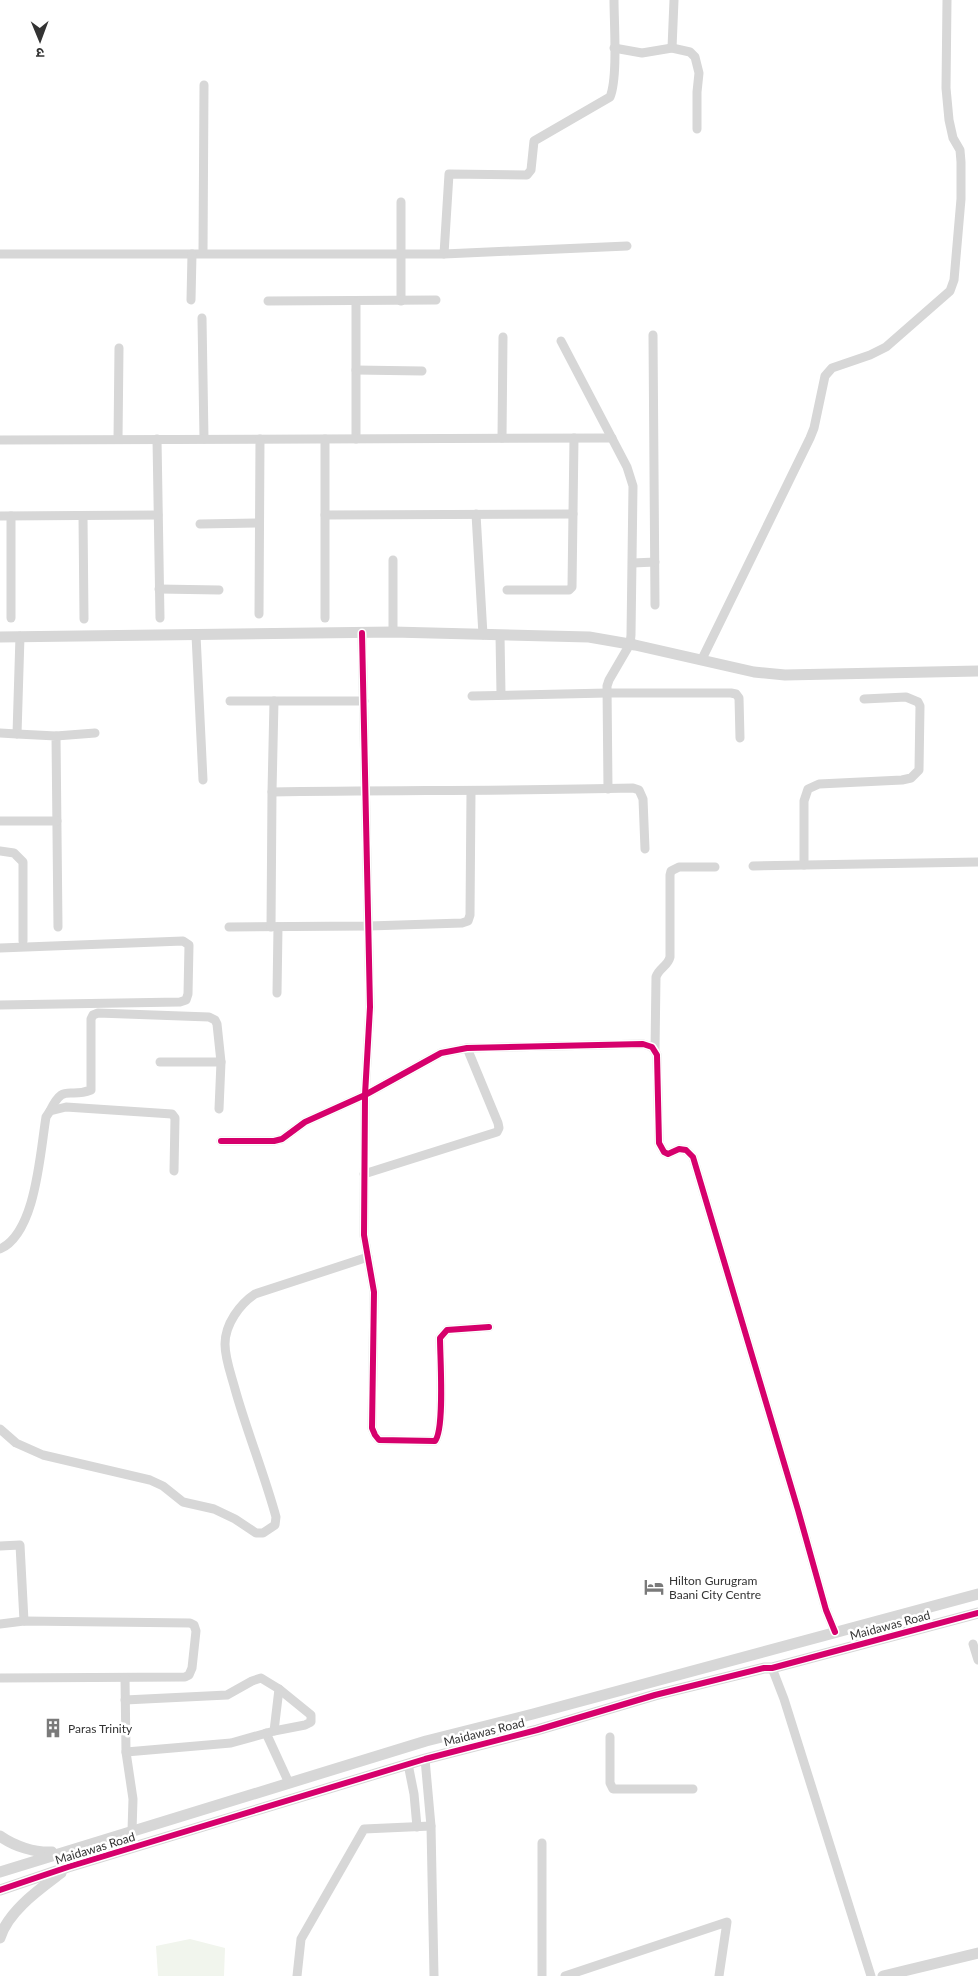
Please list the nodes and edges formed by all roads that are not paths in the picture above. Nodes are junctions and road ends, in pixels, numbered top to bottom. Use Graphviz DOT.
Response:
graph roads {
  1 [pos="614,0"];
  2 [pos="674,0"];
  3 [pos="947,0"];
  4 [pos="614,48"];
  5 [pos="672,48"];
  6 [pos="204,85"];
  7 [pos="697,129"];
  8 [pos="401,202"];
  9 [pos="626,246"];
  10 [pos="402,253"];
  11 [pos="0,254"];
  12 [pos="192,254"];
  13 [pos="203,254"];
  14 [pos="444,254"];
  15 [pos="191,300"];
  16 [pos="436,300"];
  17 [pos="268,301"];
  18 [pos="401,301"];
  19 [pos="356,302"];
  20 [pos="202,318"];
  21 [pos="653,335"];
  22 [pos="503,337"];
  23 [pos="561,341"];
  24 [pos="119,348"];
  25 [pos="356,370"];
  26 [pos="422,370"];
  27 [pos="502,438"];
  28 [pos="574,438"];
  29 [pos="612,438"];
  30 [pos="118,439"];
  31 [pos="157,439"];
  32 [pos="204,439"];
  33 [pos="260,439"];
  34 [pos="325,439"];
  35 [pos="356,439"];
  36 [pos="0,440"];
  37 [pos="476,514"];
  38 [pos="573,514"];
  39 [pos="158,515"];
  40 [pos="326,515"];
  41 [pos="0,516"];
  42 [pos="10,516"];
  43 [pos="83,516"];
  44 [pos="259,523"];
  45 [pos="200,524"];
  46 [pos="393,560"];
  47 [pos="655,562"];
  48 [pos="633,563"];
  49 [pos="159,589"];
  50 [pos="218,590"];
  51 [pos="507,590"];
  52 [pos="655,605"];
  53 [pos="259,614"];
  54 [pos="11,618"];
  55 [pos="160,618"];
  56 [pos="326,618"];
  57 [pos="84,619"];
  58 [pos="393,632"];
  59 [pos="362,633"];
  60 [pos="196,635"];
  61 [pos="483,635"];
  62 [pos="500,635"];
  63 [pos="20,636"];
  64 [pos="0,637"];
  65 [pos="630,644"];
  66 [pos="702,659"];
  67 [pos="978,671"];
  68 [pos="607,693"];
  69 [pos="501,694"];
  70 [pos="472,696"];
  71 [pos="864,699"];
  72 [pos="274,701"];
  73 [pos="364,701"];
  74 [pos="230,702"];
  75 [pos="0,734"];
  76 [pos="17,734"];
  77 [pos="95,734"];
  78 [pos="56,736"];
  79 [pos="740,738"];
  80 [pos="204,780"];
  81 [pos="608,789"];
  82 [pos="366,790"];
  83 [pos="272,792"];
  84 [pos="471,792"];
  85 [pos="0,821"];
  86 [pos="57,821"];
  87 [pos="645,848"];
  88 [pos="0,851"];
  89 [pos="978,862"];
  90 [pos="753,866"];
  91 [pos="804,866"];
  92 [pos="715,867"];
  93 [pos="370,926"];
  94 [pos="58,927"];
  95 [pos="229,927"];
  96 [pos="275,927"];
  97 [pos="23,941"];
  98 [pos="0,948"];
  99 [pos="277,993"];
  100 [pos="0,1005"];
  101 [pos="467,1048"];
  102 [pos="655,1051"];
  103 [pos="160,1062"];
  104 [pos="220,1062"];
  105 [pos="365,1095"];
  106 [pos="219,1109"];
  107 [pos="50,1112"];
  108 [pos="221,1141"];
  109 [pos="174,1171"];
  110 [pos="364,1174"];
  111 [pos="0,1250"];
  112 [pos="368,1257"];
  113 [pos="488,1327"];
  114 [pos="0,1429"];
  115 [pos="0,1546"];
  116 [pos="978,1594"];
  117 [pos="978,1613"];
  118 [pos="24,1621"];
  119 [pos="0,1624"];
  120 [pos="835,1632"];
  121 [pos="973,1644"];
  122 [pos="978,1660"];
  123 [pos="772,1668"];
  124 [pos="0,1678"];
  125 [pos="125,1678"];
  126 [pos="649,1681"];
  127 [pos="279,1689"];
  128 [pos="655,1696"];
  129 [pos="125,1700"];
  130 [pos="270,1732"];
  131 [pos="610,1737"];
  132 [pos="126,1752"];
  133 [pos="425,1759"];
  134 [pos="408,1764"];
  135 [pos="289,1783"];
  136 [pos="693,1789"];
  137 [pos="431,1826"];
  138 [pos="417,1827"];
  139 [pos="132,1831"];
  140 [pos="0,1836"];
  141 [pos="542,1843"];
  142 [pos="66,1851"];
  143 [pos="68,1867"];
  144 [pos="0,1872"];
  145 [pos="0,1890"];
  146 [pos="0,1938"];
  147 [pos="978,1953"];
  148 [pos="297,1976"];
  149 [pos="434,1976"];
  150 [pos="542,1976"];
  151 [pos="565,1976"];
  152 [pos="719,1976"];
  153 [pos="871,1976"];
  154 [pos="883,1976"];
  1 -- 4 [label="street"];
  2 -- 5 [label="street"];
  3 -- 66 [label="street"];
  4 -- 5 [label="street"];
  4 -- 14 [label="street"];
  5 -- 7 [label="street"];
  6 -- 13 [label="street"];
  8 -- 10 [label="street"];
  9 -- 14 [label="street"];
  10 -- 13 [label="street"];
  10 -- 14 [label="street"];
  10 -- 18 [label="street"];
  11 -- 12 [label="street"];
  12 -- 13 [label="street"];
  12 -- 15 [label="street"];
  16 -- 18 [label="street"];
  17 -- 19 [label="street"];
  18 -- 19 [label="street"];
  19 -- 25 [label="street"];
  20 -- 32 [label="street"];
  21 -- 47 [label="street"];
  22 -- 27 [label="street"];
  23 -- 29 [label="street"];
  24 -- 30 [label="street"];
  25 -- 26 [label="street"];
  25 -- 35 [label="street"];
  27 -- 28 [label="street"];
  27 -- 35 [label="street"];
  28 -- 29 [label="street"];
  28 -- 38 [label="street"];
  29 -- 48 [label="street"];
  30 -- 31 [label="street"];
  30 -- 36 [label="street"];
  31 -- 32 [label="street"];
  31 -- 39 [label="street"];
  32 -- 33 [label="street"];
  33 -- 34 [label="street"];
  33 -- 44 [label="street"];
  34 -- 35 [label="street"];
  34 -- 40 [label="street"];
  37 -- 38 [label="street"];
  37 -- 40 [label="street"];
  37 -- 61 [label="street"];
  38 -- 51 [label="street"];
  39 -- 43 [label="street"];
  39 -- 49 [label="street"];
  40 -- 56 [label="street"];
  41 -- 42 [label="street"];
  42 -- 43 [label="street"];
  42 -- 54 [label="street"];
  43 -- 57 [label="street"];
  44 -- 45 [label="street"];
  44 -- 53 [label="street"];
  46 -- 58 [label="street"];
  47 -- 48 [label="street"];
  47 -- 52 [label="street"];
  48 -- 65 [label="street"];
  49 -- 50 [label="street"];
  49 -- 55 [label="street"];
  58 -- 59 [label="street"];
  58 -- 61 [label="street"];
  59 -- 60 [label="street"];
  59 -- 73 [label="street"];
  60 -- 63 [label="street"];
  60 -- 80 [label="street"];
  61 -- 62 [label="street"];
  62 -- 65 [label="street"];
  62 -- 69 [label="street"];
  63 -- 64 [label="street"];
  63 -- 76 [label="street"];
  65 -- 66 [label="street"];
  65 -- 68 [label="street"];
  66 -- 67 [label="street"];
  68 -- 69 [label="street"];
  68 -- 79 [label="street"];
  68 -- 81 [label="street"];
  69 -- 70 [label="street"];
  71 -- 91 [label="street"];
  72 -- 73 [label="street"];
  72 -- 74 [label="street"];
  72 -- 83 [label="street"];
  73 -- 82 [label="street"];
  75 -- 76 [label="street"];
  76 -- 78 [label="street"];
  77 -- 78 [label="street"];
  78 -- 86 [label="street"];
  81 -- 84 [label="street"];
  81 -- 87 [label="street"];
  82 -- 83 [label="street"];
  82 -- 84 [label="street"];
  82 -- 93 [label="street"];
  83 -- 96 [label="street"];
  84 -- 93 [label="street"];
  85 -- 86 [label="street"];
  86 -- 94 [label="street"];
  88 -- 97 [label="street"];
  89 -- 91 [label="street"];
  90 -- 91 [label="street"];
  92 -- 102 [label="street"];
  93 -- 96 [label="street"];
  93 -- 105 [label="street"];
  95 -- 96 [label="street"];
  96 -- 99 [label="street"];
  98 -- 100 [label="street"];
  101 -- 102 [label="street"];
  101 -- 105 [label="street"];
  101 -- 110 [label="street"];
  102 -- 120 [label="street"];
  103 -- 104 [label="street"];
  104 -- 106 [label="street"];
  104 -- 107 [label="street"];
  105 -- 108 [label="street"];
  105 -- 110 [label="street"];
  107 -- 109 [label="street"];
  107 -- 111 [label="street"];
  110 -- 112 [label="street"];
  112 -- 113 [label="street"];
  112 -- 114 [label="street"];
  115 -- 118 [label="street"];
  116 -- 120 [label="street, Maidawas Road"];
  117 -- 123 [label="street, Maidawas Road"];
  118 -- 119 [label="street"];
  118 -- 125 [label="street"];
  120 -- 126 [label="street, Maidawas Road"];
  121 -- 122 [label="street"];
  123 -- 128 [label="street, Maidawas Road"];
  123 -- 153 [label="street"];
  124 -- 125 [label="street"];
  125 -- 129 [label="street"];
  126 -- 128 [label="street"];
  126 -- 135 [label="street, Maidawas Road"];
  127 -- 129 [label="street"];
  127 -- 130 [label="street"];
  127 -- 130 [label="street"];
  128 -- 133 [label="street, Maidawas Road"];
  129 -- 132 [label="street"];
  130 -- 132 [label="street"];
  130 -- 135 [label="street"];
  131 -- 136 [label="street"];
  132 -- 139 [label="street"];
  133 -- 134 [label="street, Maidawas Road"];
  133 -- 137 [label="street"];
  134 -- 138 [label="street"];
  134 -- 143 [label="street, Maidawas Road"];
  135 -- 139 [label="street, Maidawas Road"];
  137 -- 138 [label="street"];
  137 -- 149 [label="street"];
  138 -- 148 [label="street"];
  139 -- 142 [label="street, Maidawas Road"];
  140 -- 142 [label="street"];
  141 -- 150 [label="street"];
  142 -- 144 [label="street, Maidawas Road"];
  143 -- 145 [label="street, Maidawas Road"];
  143 -- 146 [label="street"];
  147 -- 154 [label="street"];
  151 -- 152 [label="street"];
}
